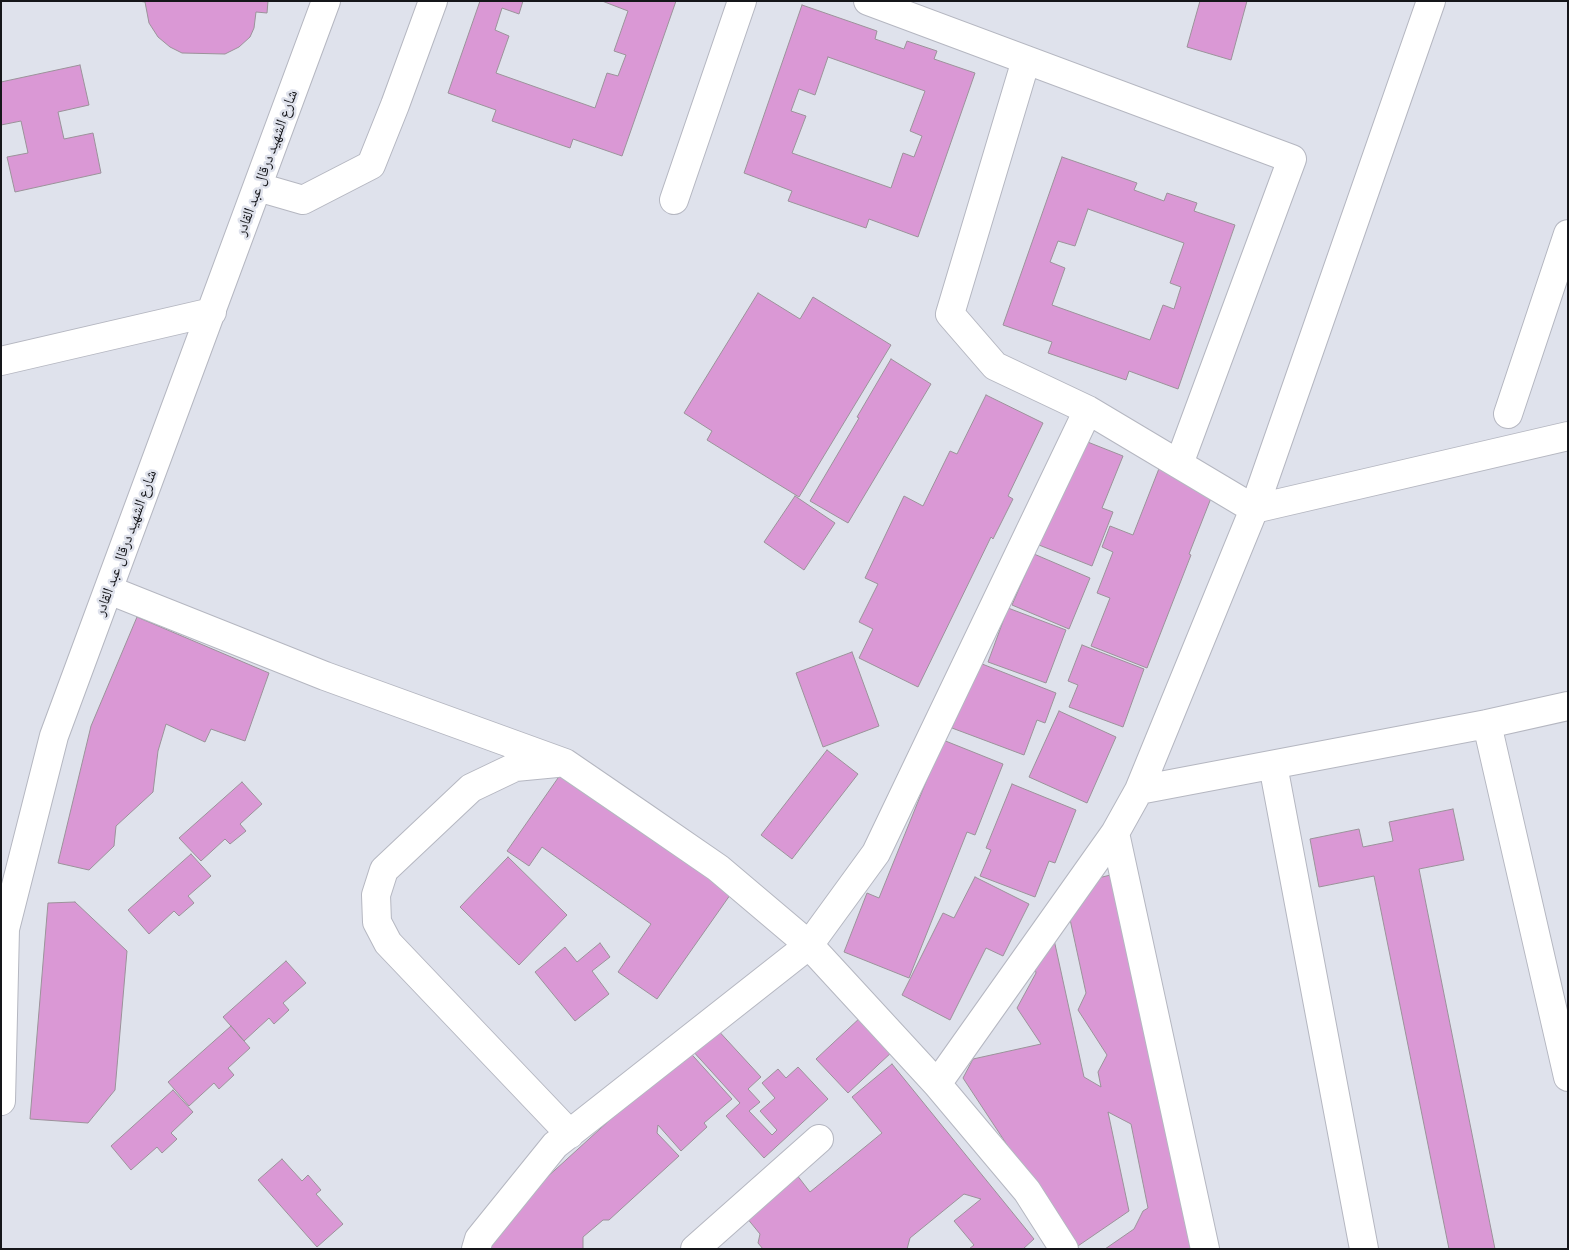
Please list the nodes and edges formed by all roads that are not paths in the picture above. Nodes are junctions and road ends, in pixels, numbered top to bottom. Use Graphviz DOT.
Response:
graph roads {
  1 [pos="326,1"];
  2 [pos="433,1"];
  3 [pos="742,1"];
  4 [pos="868,1"];
  5 [pos="1431,1"];
  6 [pos="1026,60"];
  7 [pos="258,187"];
  8 [pos="674,200"];
  9 [pos="1568,234"];
  10 [pos="212,312"];
  11 [pos="1,361"];
  12 [pos="1088,410"];
  13 [pos="1508,414"];
  14 [pos="1568,436"];
  15 [pos="1179,464"];
  16 [pos="1254,509"];
  17 [pos="110,590"];
  18 [pos="1568,706"];
  19 [pos="1486,724"];
  20 [pos="565,763"];
  21 [pos="1273,765"];
  22 [pos="1139,790"];
  23 [pos="1116,833"];
  24 [pos="809,945"];
  25 [pos="1559,1001"];
  26 [pos="1568,1077"];
  27 [pos="937,1084"];
  28 [pos="1,1101"];
  29 [pos="570,1134"];
  30 [pos="819,1139"];
  31 [pos="702,1247"];
  32 [pos="476,1249"];
  33 [pos="1064,1249"];
  34 [pos="1205,1249"];
  35 [pos="1364,1249"];
  1 -- 7 [label="street, شارع الشهيد درقال عبد القادر"];
  2 -- 7 [label="street"];
  3 -- 8 [label="street"];
  4 -- 6 [label="street"];
  5 -- 16 [label="street"];
  6 -- 12 [label="street"];
  6 -- 15 [label="street"];
  7 -- 10 [label="street, شارع الشهيد درقال عبد القادر"];
  9 -- 13 [label="street"];
  10 -- 11 [label="street"];
  10 -- 17 [label="street, شارع الشهيد درقال عبد القادر"];
  12 -- 15 [label="street"];
  12 -- 24 [label="street"];
  14 -- 16 [label="street"];
  15 -- 16 [label="street"];
  16 -- 22 [label="street"];
  17 -- 20 [label="street"];
  17 -- 28 [label="street, شارع الشهيد درقال عبد القادر"];
  18 -- 19 [label="street"];
  19 -- 21 [label="street"];
  19 -- 25 [label="street"];
  20 -- 24 [label="street"];
  20 -- 29 [label="street"];
  21 -- 22 [label="street"];
  21 -- 35 [label="street"];
  22 -- 23 [label="street"];
  23 -- 27 [label="street"];
  23 -- 34 [label="street"];
  24 -- 27 [label="street"];
  24 -- 29 [label="street"];
  25 -- 26 [label="street"];
  27 -- 33 [label="street"];
  29 -- 32 [label="street"];
  30 -- 31 [label="street"];
}
